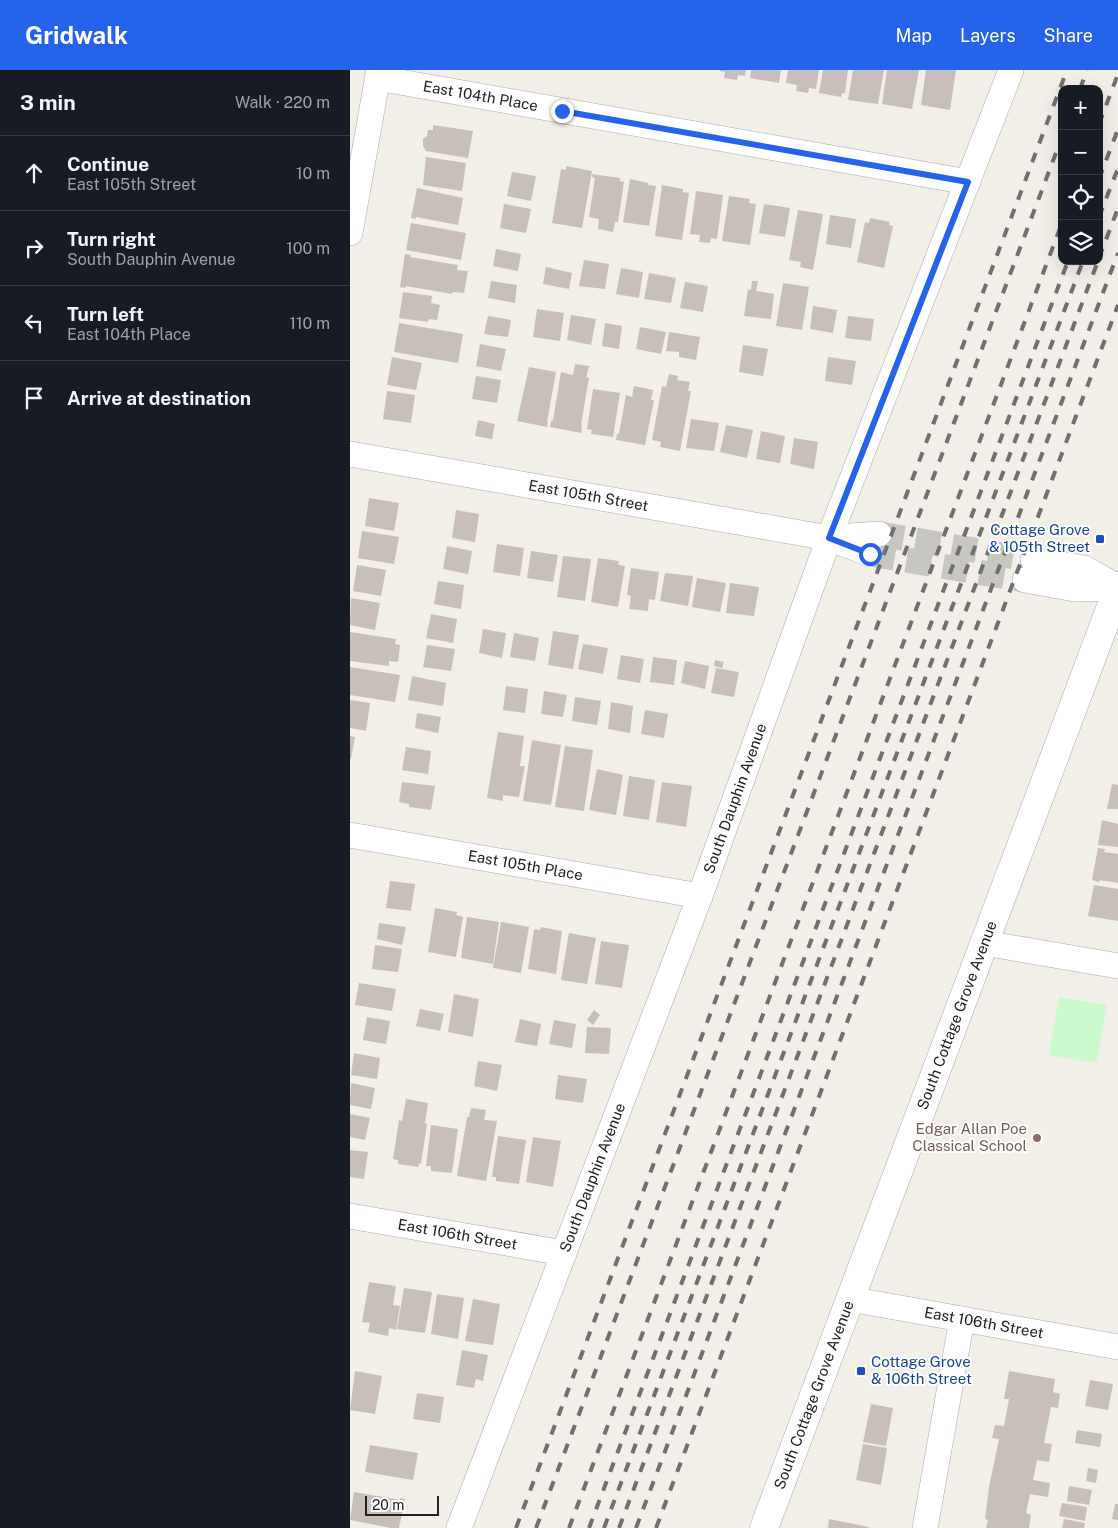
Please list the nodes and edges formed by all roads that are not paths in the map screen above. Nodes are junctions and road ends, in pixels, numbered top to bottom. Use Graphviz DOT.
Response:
graph roads {
  1 [pos="1011,70"];
  2 [pos="378,74"];
  3 [pos="968,182"];
  4 [pos="350,233"];
  5 [pos="350,454"];
  6 [pos="829,538"];
  7 [pos="875,544"];
  8 [pos="1118,588"];
  9 [pos="350,835"];
  10 [pos="700,896"];
  11 [pos="984,943"];
  12 [pos="1118,966"];
  13 [pos="350,1216"];
  14 [pos="564,1253"];
  15 [pos="850,1299"];
  16 [pos="962,1319"];
  17 [pos="1118,1347"];
  18 [pos="460,1528"];
  19 [pos="764,1528"];
  20 [pos="925,1528"];
  1 -- 3 [label="street, South Dauphin Avenue"];
  2 -- 3 [label="street, East 104th Place"];
  2 -- 4 [label="street"];
  3 -- 6 [label="street, South Dauphin Avenue"];
  5 -- 6 [label="street, East 105th Street"];
  6 -- 7 [label="street, East 105th Street"];
  6 -- 10 [label="street, South Dauphin Avenue"];
  8 -- 11 [label="street, South Cottage Grove Avenue"];
  9 -- 10 [label="street, East 105th Place"];
  10 -- 14 [label="street, South Dauphin Avenue"];
  11 -- 12 [label="street"];
  11 -- 15 [label="street, South Cottage Grove Avenue"];
  13 -- 14 [label="street, East 106th Street"];
  14 -- 18 [label="street, South Dauphin Avenue"];
  15 -- 16 [label="street, East 106th Street"];
  15 -- 19 [label="street, South Cottage Grove Avenue"];
  16 -- 17 [label="street, East 106th Street"];
  16 -- 20 [label="street"];
}
